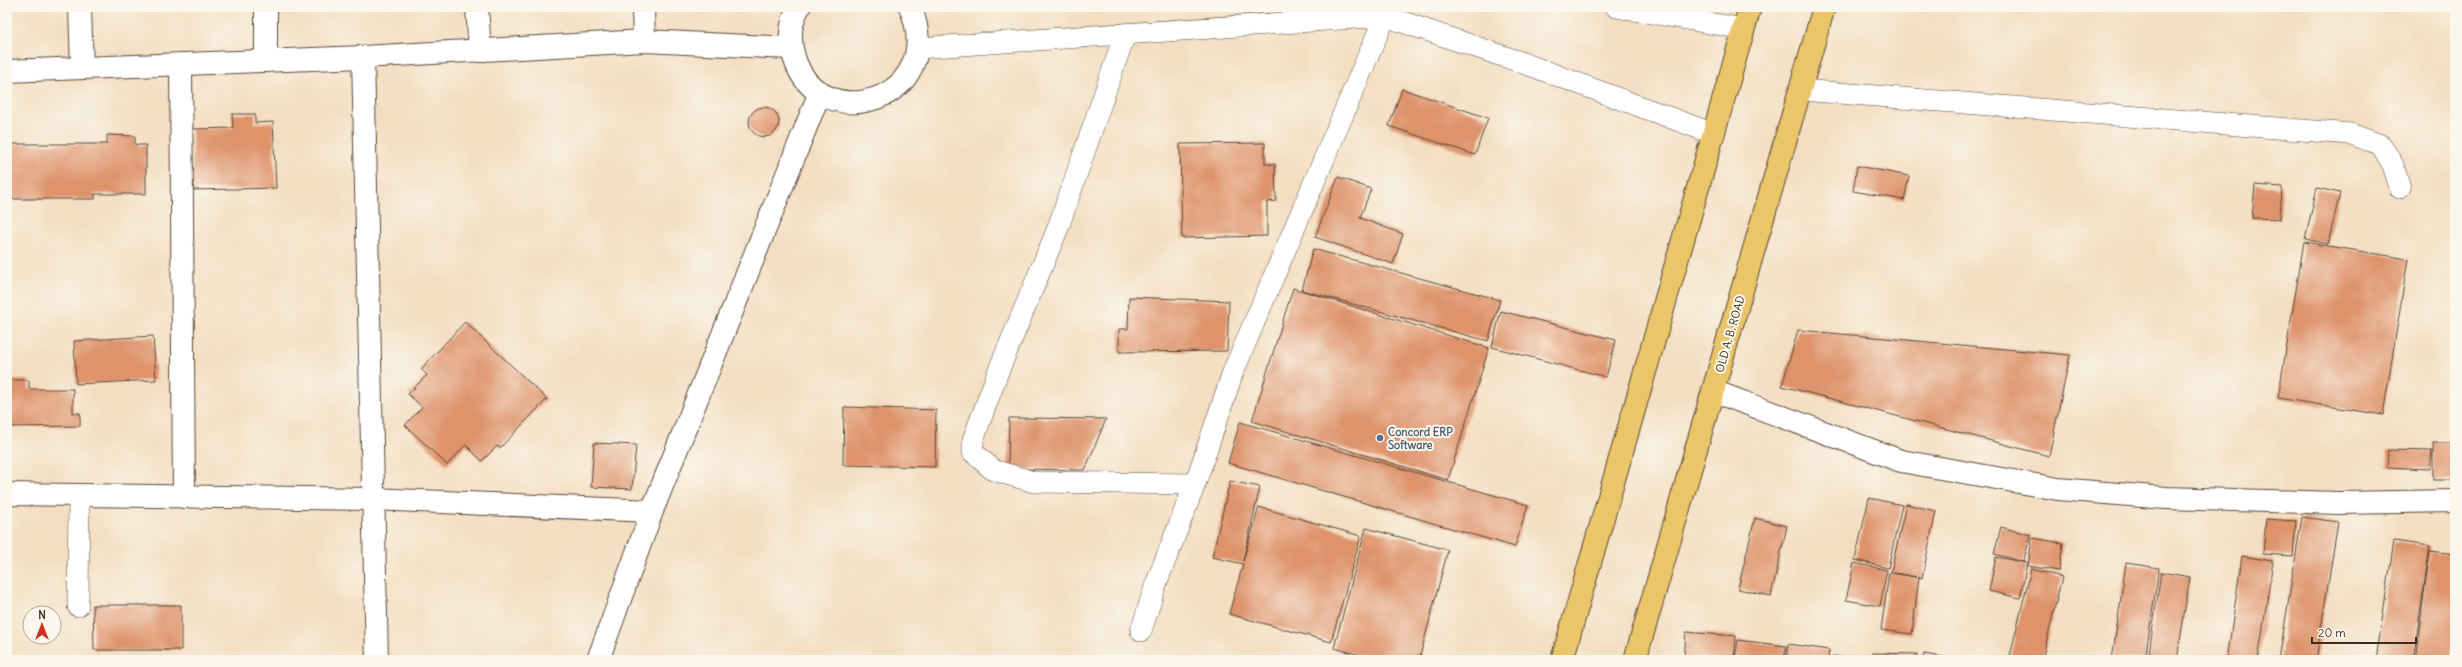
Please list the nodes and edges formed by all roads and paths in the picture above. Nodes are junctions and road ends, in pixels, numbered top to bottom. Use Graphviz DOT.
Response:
graph roads {
  1 [pos="80,7"];
  2 [pos="266,7"];
  3 [pos="478,7"];
  4 [pos="643,7"];
  5 [pos="799,7"];
  6 [pos="910,7"];
  7 [pos="1616,7"];
  8 [pos="1750,7"];
  9 [pos="1824,7"];
  10 [pos="1387,11"];
  11 [pos="1744,29"];
  12 [pos="1125,34"];
  13 [pos="644,41"];
  14 [pos="791,48"];
  15 [pos="918,48"];
  16 [pos="480,51"];
  17 [pos="363,57"];
  18 [pos="266,61"];
  19 [pos="181,64"];
  20 [pos="82,68"];
  21 [pos="7,71"];
  22 [pos="1800,90"];
  23 [pos="820,92"];
  24 [pos="1714,134"];
  25 [pos="2400,188"];
  26 [pos="1713,391"];
  27 [pos="1195,484"];
  28 [pos="7,494"];
  29 [pos="79,495"];
  30 [pos="184,497"];
  31 [pos="372,499"];
  32 [pos="2455,501"];
  33 [pos="652,511"];
  34 [pos="78,606"];
  35 [pos="1141,630"];
  36 [pos="378,660"];
  37 [pos="598,660"];
  38 [pos="1562,660"];
  39 [pos="1635,660"];
  1 -- 20 [label="street"];
  2 -- 18 [label="street"];
  3 -- 16 [label="street"];
  4 -- 13 [label="street"];
  5 -- 14 [label="street"];
  6 -- 15 [label="street"];
  7 -- 11 [label="lane"];
  8 -- 11 [label="main road"];
  9 -- 22 [label="main road, OLD A. B. ROAD"];
  10 -- 12 [label="lane"];
  10 -- 24 [label="lane"];
  10 -- 27 [label="lane"];
  11 -- 24 [label="main road"];
  12 -- 15 [label="lane"];
  12 -- 27 [label="lane"];
  13 -- 14 [label="street"];
  13 -- 16 [label="street"];
  14 -- 23 [label="street"];
  15 -- 23 [label="street"];
  16 -- 17 [label="street"];
  17 -- 18 [label="street"];
  17 -- 31 [label="street"];
  18 -- 19 [label="street"];
  19 -- 20 [label="street"];
  19 -- 30 [label="street"];
  20 -- 21 [label="street"];
  22 -- 25 [label="lane"];
  22 -- 26 [label="main road, OLD A. B. ROAD"];
  23 -- 33 [label="street"];
  24 -- 38 [label="main road"];
  26 -- 32 [label="street"];
  26 -- 39 [label="main road, OLD A. B. ROAD"];
  27 -- 35 [label="lane"];
  28 -- 29 [label="street"];
  29 -- 30 [label="street"];
  29 -- 34 [label="lane"];
  30 -- 31 [label="street"];
  31 -- 33 [label="street"];
  31 -- 36 [label="street"];
  33 -- 37 [label="street"];
}
